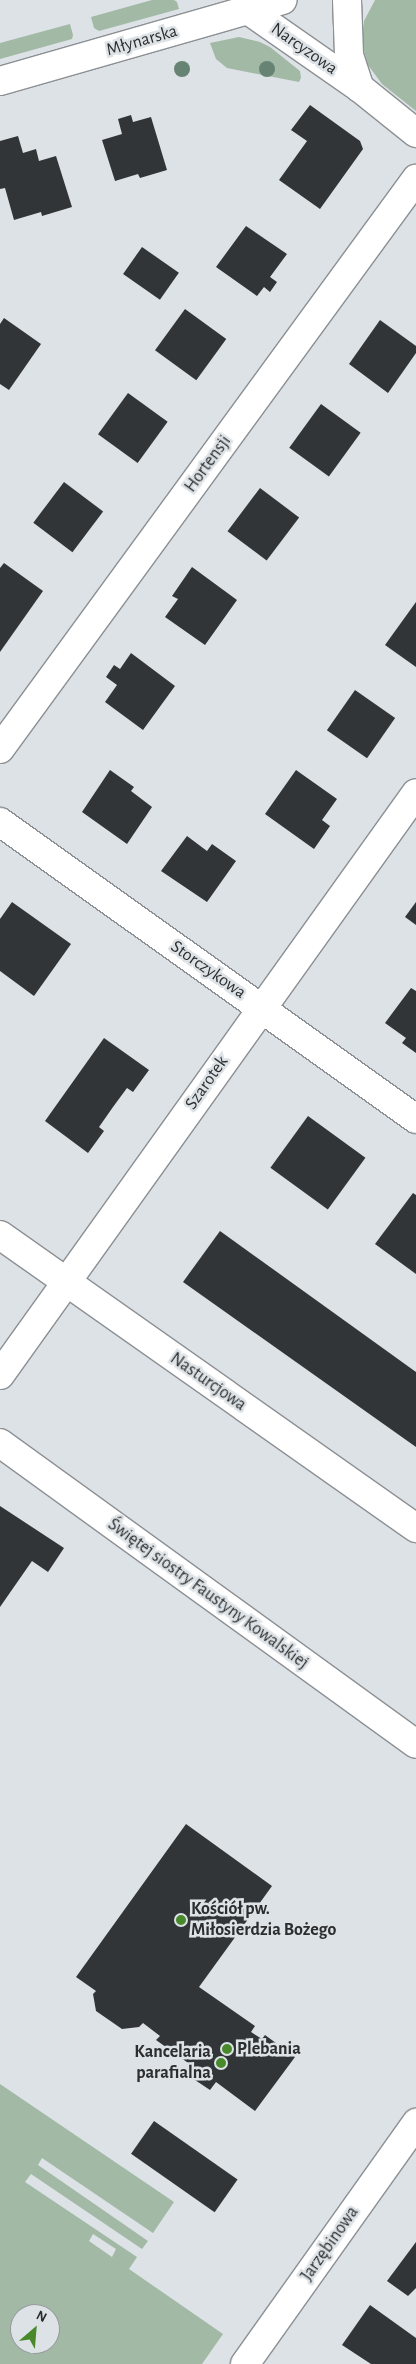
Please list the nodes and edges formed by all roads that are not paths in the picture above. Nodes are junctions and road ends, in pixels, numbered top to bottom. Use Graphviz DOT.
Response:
graph roads {
  1 [pos="283,0"];
  2 [pos="347,0"];
  3 [pos="248,10"];
  4 [pos="0,81"];
  5 [pos="360,88"];
  6 [pos="416,133"];
  7 [pos="416,179"];
  8 [pos="0,749"];
  9 [pos="416,793"];
  10 [pos="0,822"];
  11 [pos="260,1008"];
  12 [pos="416,1119"];
  13 [pos="0,1235"];
  14 [pos="65,1282"];
  15 [pos="0,1375"];
  16 [pos="0,1443"];
  17 [pos="416,1528"];
  18 [pos="416,1744"];
  19 [pos="416,2123"];
  20 [pos="245,2364"];
  1 -- 3 [label="street, Młynarska"];
  2 -- 5 [label="street, Narcyzowa"];
  3 -- 4 [label="street, Młynarska"];
  3 -- 5 [label="street, Narcyzowa"];
  5 -- 6 [label="street, Narcyzowa"];
  7 -- 8 [label="street, Hortensji"];
  9 -- 11 [label="street, Szarotek"];
  10 -- 11 [label="street, Storczykowa"];
  11 -- 12 [label="street, Storczykowa"];
  11 -- 14 [label="street, Szarotek"];
  13 -- 14 [label="street, Nasturcjowa"];
  14 -- 15 [label="street, Szarotek"];
  14 -- 17 [label="street, Nasturcjowa"];
  16 -- 18 [label="street, Świętej siostry Faustyny Kowalskiej"];
  19 -- 20 [label="street, Jarzębinowa"];
}
